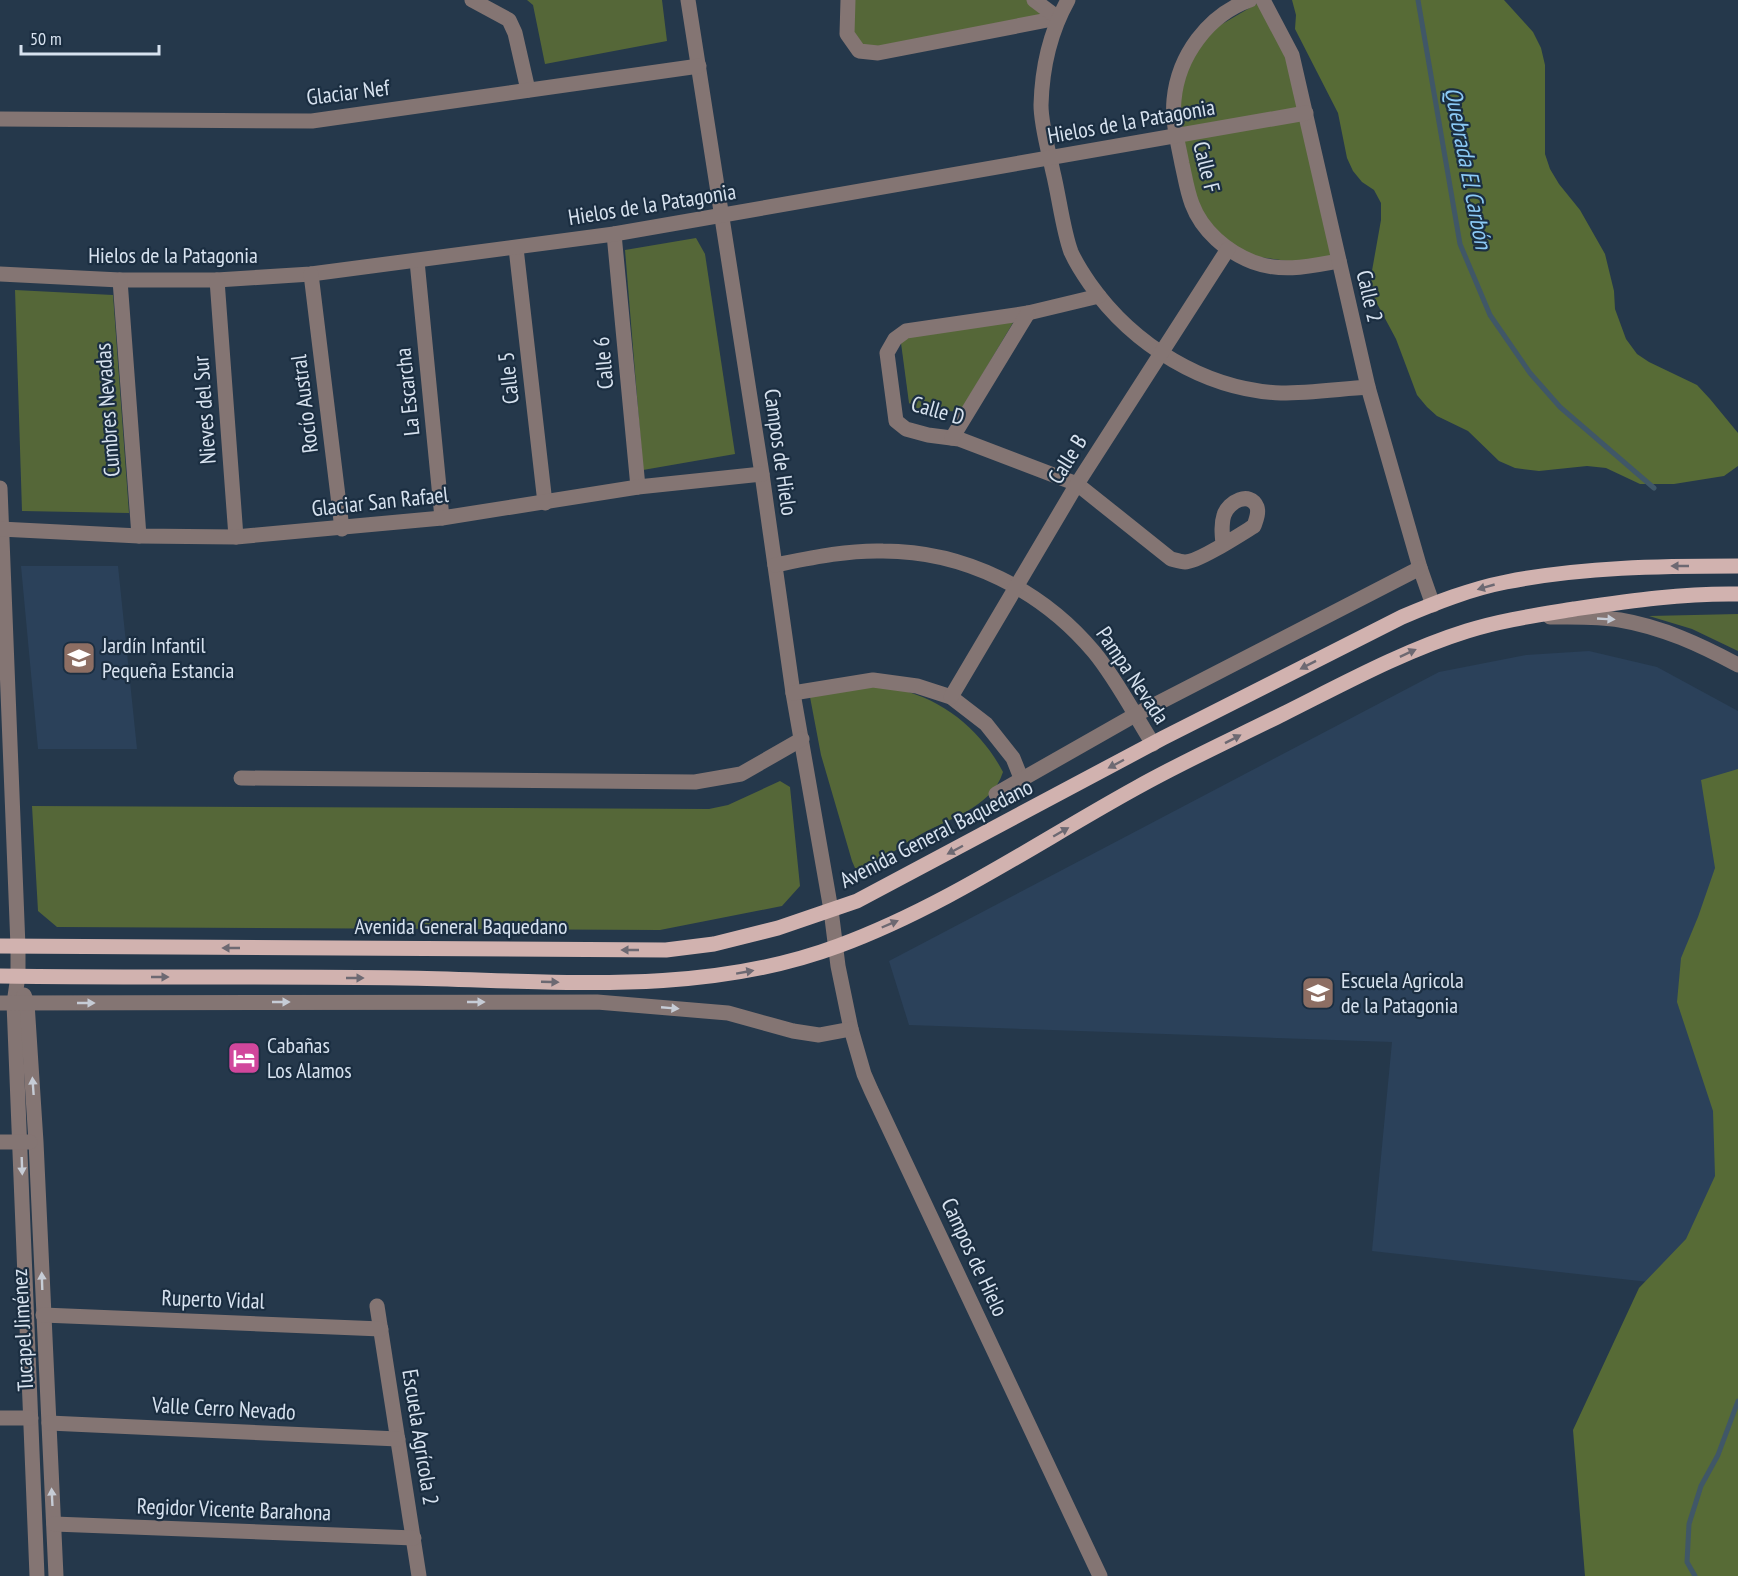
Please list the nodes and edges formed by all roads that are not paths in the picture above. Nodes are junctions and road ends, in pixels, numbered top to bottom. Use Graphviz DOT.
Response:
graph roads {
  1 [pos="472,0"];
  2 [pos="688,0"];
  3 [pos="848,0"];
  4 [pos="1034,0"];
  5 [pos="1068,0"];
  6 [pos="1250,0"];
  7 [pos="1263,0"];
  8 [pos="1058,18"];
  9 [pos="699,66"];
  10 [pos="528,90"];
  11 [pos="1306,114"];
  12 [pos="0,118"];
  13 [pos="1176,136"];
  14 [pos="1050,158"];
  15 [pos="722,216"];
  16 [pos="614,234"];
  17 [pos="516,248"];
  18 [pos="1228,249"];
  19 [pos="417,261"];
  20 [pos="1339,261"];
  21 [pos="0,274"];
  22 [pos="311,274"];
  23 [pos="120,280"];
  24 [pos="217,280"];
  25 [pos="1099,296"];
  26 [pos="1028,313"];
  27 [pos="1161,353"];
  28 [pos="1368,387"];
  29 [pos="952,438"];
  30 [pos="762,474"];
  31 [pos="1077,484"];
  32 [pos="638,487"];
  33 [pos="0,488"];
  34 [pos="545,503"];
  35 [pos="442,518"];
  36 [pos="342,529"];
  37 [pos="1,530"];
  38 [pos="139,536"];
  39 [pos="236,537"];
  40 [pos="1223,544"];
  41 [pos="775,565"];
  42 [pos="1738,566"];
  43 [pos="1420,568"];
  44 [pos="1017,587"];
  45 [pos="1738,594"];
  46 [pos="1433,605"];
  47 [pos="1526,617"];
  48 [pos="1738,665"];
  49 [pos="3,672"];
  50 [pos="793,693"];
  51 [pos="951,696"];
  52 [pos="1135,715"];
  53 [pos="802,739"];
  54 [pos="1153,744"];
  55 [pos="241,778"];
  56 [pos="1021,778"];
  57 [pos="996,794"];
  58 [pos="5,795"];
  59 [pos="831,910"];
  60 [pos="0,946"];
  61 [pos="18,947"];
  62 [pos="836,947"];
  63 [pos="0,976"];
  64 [pos="18,976"];
  65 [pos="14,1003"];
  66 [pos="851,1029"];
  67 [pos="0,1142"];
  68 [pos="29,1142"];
  69 [pos="377,1306"];
  70 [pos="43,1314"];
  71 [pos="381,1329"];
  72 [pos="0,1418"];
  73 [pos="31,1418"];
  74 [pos="49,1423"];
  75 [pos="398,1439"];
  76 [pos="54,1524"];
  77 [pos="414,1538"];
  78 [pos="37,1576"];
  79 [pos="56,1576"];
  80 [pos="419,1576"];
  81 [pos="1100,1576"];
  1 -- 10 [label="street"];
  2 -- 9 [label="street, Campos de Hielo"];
  3 -- 8 [label="street"];
  4 -- 8 [label="street"];
  5 -- 8 [label="street"];
  6 -- 13 [label="street, Calle F"];
  7 -- 11 [label="street, Calle 2"];
  8 -- 14 [label="street"];
  9 -- 10 [label="street, Glaciar Nef"];
  9 -- 15 [label="street, Campos de Hielo"];
  10 -- 12 [label="street, Glaciar Nef"];
  11 -- 13 [label="street, Hielos de la Patagonia"];
  11 -- 20 [label="street, Calle 2"];
  13 -- 14 [label="street, Hielos de la Patagonia"];
  13 -- 18 [label="street, Calle F"];
  14 -- 15 [label="street, Hielos de la Patagonia"];
  14 -- 25 [label="street"];
  15 -- 16 [label="street, Hielos de la Patagonia"];
  15 -- 30 [label="street, Campos de Hielo"];
  16 -- 17 [label="street, Hielos de la Patagonia"];
  16 -- 32 [label="street, Calle 6"];
  17 -- 19 [label="street, Hielos de la Patagonia"];
  17 -- 34 [label="street, Calle 5"];
  18 -- 20 [label="street, Calle F"];
  18 -- 27 [label="street, Calle B"];
  19 -- 22 [label="street, Hielos de la Patagonia"];
  19 -- 35 [label="street, La Escarcha"];
  20 -- 28 [label="street, Calle 2"];
  21 -- 23 [label="street, Hielos de la Patagonia"];
  22 -- 24 [label="street, Hielos de la Patagonia"];
  22 -- 36 [label="street, Rocío Austral"];
  23 -- 24 [label="street, Hielos de la Patagonia"];
  23 -- 38 [label="street, Cumbres Nevadas"];
  24 -- 39 [label="street, Nieves del Sur"];
  25 -- 26 [label="street, Calle D"];
  25 -- 27 [label="street"];
  26 -- 29 [label="street"];
  26 -- 29 [label="street, Calle D"];
  27 -- 28 [label="street"];
  27 -- 31 [label="street, Calle B"];
  28 -- 43 [label="street, Calle 2"];
  29 -- 31 [label="street, Calle D"];
  30 -- 32 [label="street, Glaciar San Rafael"];
  30 -- 41 [label="street, Campos de Hielo"];
  31 -- 40 [label="street, Calle D"];
  31 -- 44 [label="street, Calle B"];
  32 -- 34 [label="street, Glaciar San Rafael"];
  33 -- 37 [label="street, Tucapel Jiménez"];
  34 -- 35 [label="street, Glaciar San Rafael"];
  35 -- 36 [label="street, Glaciar San Rafael"];
  36 -- 39 [label="street, Glaciar San Rafael"];
  37 -- 38 [label="street, Glaciar San Rafael"];
  37 -- 49 [label="street, Tucapel Jiménez"];
  38 -- 39 [label="street, Glaciar San Rafael"];
  41 -- 44 [label="street, Pampa Nevada"];
  41 -- 50 [label="street, Campos de Hielo"];
  42 -- 46 [label="main road, Avenida General Baquedano, one-way"];
  43 -- 46 [label="street, Calle 2"];
  43 -- 52 [label="street"];
  44 -- 51 [label="street, Calle B"];
  44 -- 52 [label="street, Pampa Nevada"];
  45 -- 47 [label="main road"];
  46 -- 54 [label="main road, Avenida General Baquedano, one-way"];
  47 -- 48 [label="street, one-way"];
  62 -- 47 [label="main road, one-way"];
  49 -- 58 [label="street, Tucapel Jiménez"];
  50 -- 51 [label="street"];
  50 -- 53 [label="street, Campos de Hielo"];
  51 -- 56 [label="street"];
  52 -- 54 [label="street, Pampa Nevada"];
  52 -- 56 [label="street"];
  53 -- 55 [label="street"];
  53 -- 59 [label="street, Campos de Hielo"];
  54 -- 59 [label="main road, Avenida General Baquedano, one-way"];
  56 -- 57 [label="street"];
  58 -- 61 [label="street, Tucapel Jiménez"];
  59 -- 61 [label="main road, Avenida General Baquedano, one-way"];
  59 -- 62 [label="street, Campos de Hielo"];
  60 -- 61 [label="main road, Avenida General Baquedano"];
  61 -- 64 [label="street, Tucapel Jiménez"];
  64 -- 62 [label="main road, one-way"];
  62 -- 66 [label="street, Campos de Hielo"];
  63 -- 64 [label="main road"];
  64 -- 65 [label="street, Tucapel Jiménez"];
  65 -- 66 [label="street, one-way"];
  65 -- 68 [label="street, Tucapel Jiménez"];
  66 -- 81 [label="street, Campos de Hielo"];
  67 -- 68 [label="street"];
  70 -- 68 [label="street, Tucapel Jiménez, one-way"];
  68 -- 73 [label="street, Tucapel Jiménez, one-way"];
  69 -- 71 [label="street, Escuela Agrícola 2"];
  70 -- 71 [label="street, Ruperto Vidal"];
  70 -- 74 [label="street, Tucapel Jiménez"];
  71 -- 75 [label="street, Escuela Agrícola 2"];
  72 -- 73 [label="street"];
  73 -- 78 [label="street, Tucapel Jiménez"];
  74 -- 75 [label="street, Valle Cerro Nevado"];
  76 -- 74 [label="street, Tucapel Jiménez, one-way"];
  75 -- 77 [label="street, Escuela Agrícola 2"];
  76 -- 77 [label="street, Regidor Vicente Barahona"];
  76 -- 79 [label="street, Tucapel Jiménez"];
  77 -- 80 [label="street, Escuela Agrícola 2"];
}
